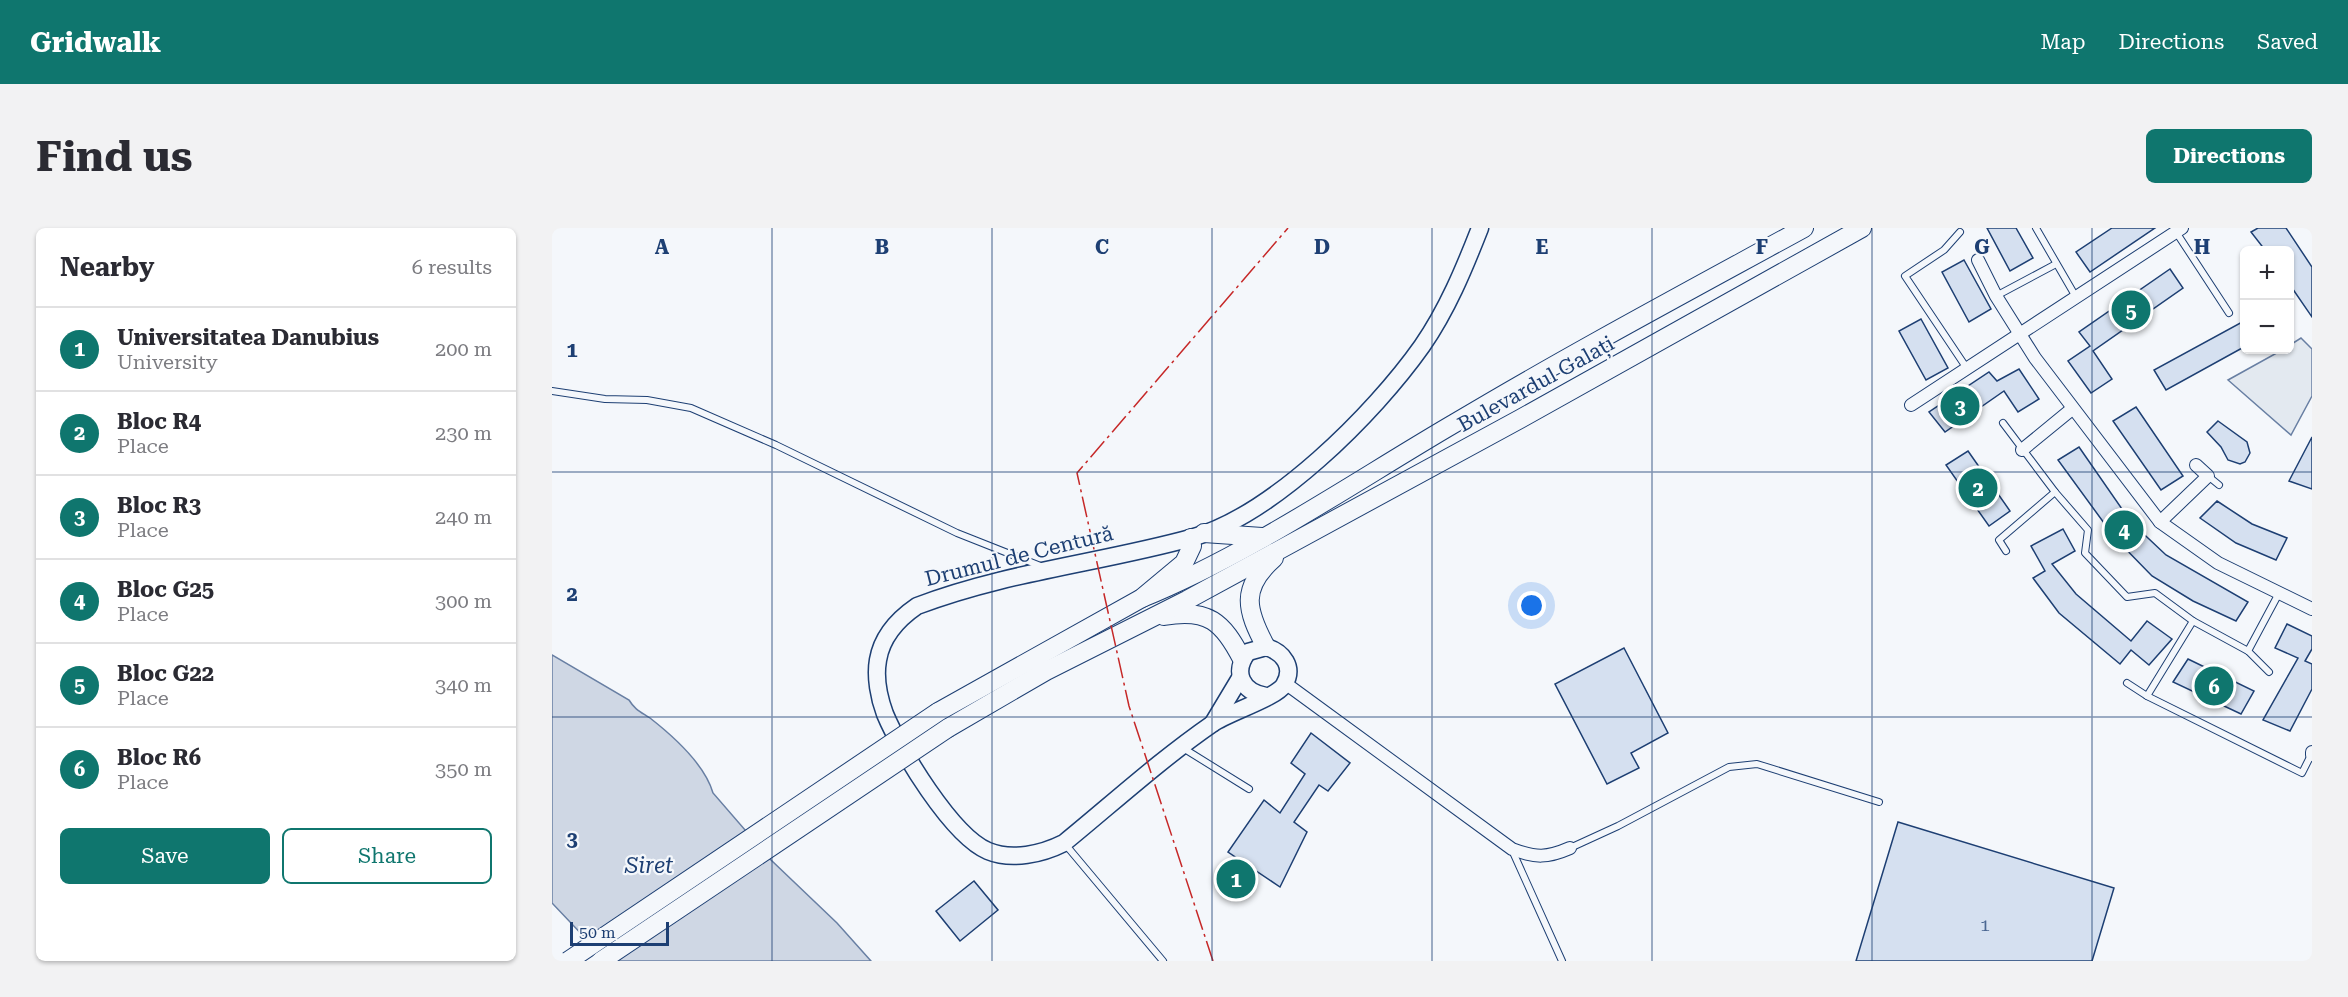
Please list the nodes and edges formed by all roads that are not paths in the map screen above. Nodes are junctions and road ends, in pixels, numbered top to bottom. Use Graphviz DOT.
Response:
graph roads {
  1 [pos="1480,228"];
  2 [pos="1804,228"];
  3 [pos="1862,228"];
  4 [pos="2036,228"];
  5 [pos="2179,230"];
  6 [pos="1960,232"];
  7 [pos="1978,260"];
  8 [pos="2056,264"];
  9 [pos="1996,296"];
  10 [pos="2077,299"];
  11 [pos="2229,313"];
  12 [pos="2020,333"];
  13 [pos="1966,367"];
  14 [pos="552,391"];
  15 [pos="1911,405"];
  16 [pos="2072,409"];
  17 [pos="2003,423"];
  18 [pos="2022,450"];
  19 [pos="2196,465"];
  20 [pos="2208,476"];
  21 [pos="2219,485"];
  22 [pos="2055,492"];
  23 [pos="2160,522"];
  24 [pos="1197,536"];
  25 [pos="1262,537"];
  26 [pos="1292,543"];
  27 [pos="2006,550"];
  28 [pos="1047,568"];
  29 [pos="2278,595"];
  30 [pos="1142,598"];
  31 [pos="2312,609"];
  32 [pos="1154,618"];
  33 [pos="2193,621"];
  34 [pos="1266,646"];
  35 [pos="2248,651"];
  36 [pos="1242,659"];
  37 [pos="2269,672"];
  38 [pos="1240,678"];
  39 [pos="1286,683"];
  40 [pos="2127,683"];
  41 [pos="1266,696"];
  42 [pos="2148,696"];
  43 [pos="943,720"];
  44 [pos="1213,723"];
  45 [pos="1182,748"];
  46 [pos="2312,754"];
  47 [pos="1249,789"];
  48 [pos="1879,802"];
  49 [pos="1064,843"];
  50 [pos="1570,848"];
  51 [pos="1512,849"];
  52 [pos="568,961"];
  53 [pos="601,961"];
  54 [pos="1163,961"];
  55 [pos="1562,961"];
  1 -- 24 [label="street, Drumul de Centură"];
  2 -- 25 [label="main road, Bulevardul Galați"];
  3 -- 26 [label="main road, Bulevardul Galați"];
  4 -- 8 [label="lane"];
  5 -- 10 [label="street"];
  5 -- 11 [label="lane"];
  6 -- 13 [label="lane"];
  7 -- 9 [label="street"];
  8 -- 9 [label="lane"];
  8 -- 10 [label="lane"];
  9 -- 12 [label="street"];
  10 -- 12 [label="street"];
  12 -- 13 [label="street"];
  12 -- 16 [label="street"];
  13 -- 15 [label="street"];
  14 -- 28 [label="lane"];
  16 -- 18 [label="street"];
  16 -- 23 [label="street"];
  17 -- 18 [label="lane"];
  18 -- 22 [label="lane"];
  19 -- 20 [label="street"];
  20 -- 21 [label="lane"];
  20 -- 23 [label="street"];
  22 -- 27 [label="lane"];
  22 -- 33 [label="lane"];
  23 -- 29 [label="street"];
  24 -- 25 [label="main road"];
  24 -- 28 [label="street, Drumul de Centură"];
  24 -- 30 [label="main road"];
  25 -- 30 [label="main road, Bulevardul Galați"];
  26 -- 32 [label="main road, Bulevardul Galați"];
  26 -- 34 [label="main road"];
  28 -- 49 [label="street, Drumul de Centură"];
  29 -- 31 [label="street"];
  29 -- 35 [label="lane"];
  30 -- 43 [label="main road"];
  32 -- 36 [label="main road"];
  32 -- 43 [label="main road, Bulevardul Galați"];
  33 -- 35 [label="lane"];
  33 -- 42 [label="lane"];
  34 -- 36 [label="street"];
  34 -- 39 [label="street"];
  35 -- 37 [label="lane"];
  36 -- 38 [label="street, Drumul de Centură"];
  38 -- 41 [label="street"];
  38 -- 44 [label="street, Drumul de Centură"];
  39 -- 41 [label="street, Drumul de Centură"];
  39 -- 51 [label="street"];
  40 -- 42 [label="lane"];
  41 -- 44 [label="street, Drumul de Centură"];
  42 -- 46 [label="lane"];
  43 -- 52 [label="main road, bridge"];
  43 -- 53 [label="main road, bridge"];
  44 -- 45 [label="street, Drumul de Centură"];
  45 -- 47 [label="lane"];
  45 -- 49 [label="street, Drumul de Centură"];
  48 -- 50 [label="lane"];
  49 -- 54 [label="lane"];
  50 -- 51 [label="street"];
  51 -- 55 [label="lane"];
}
